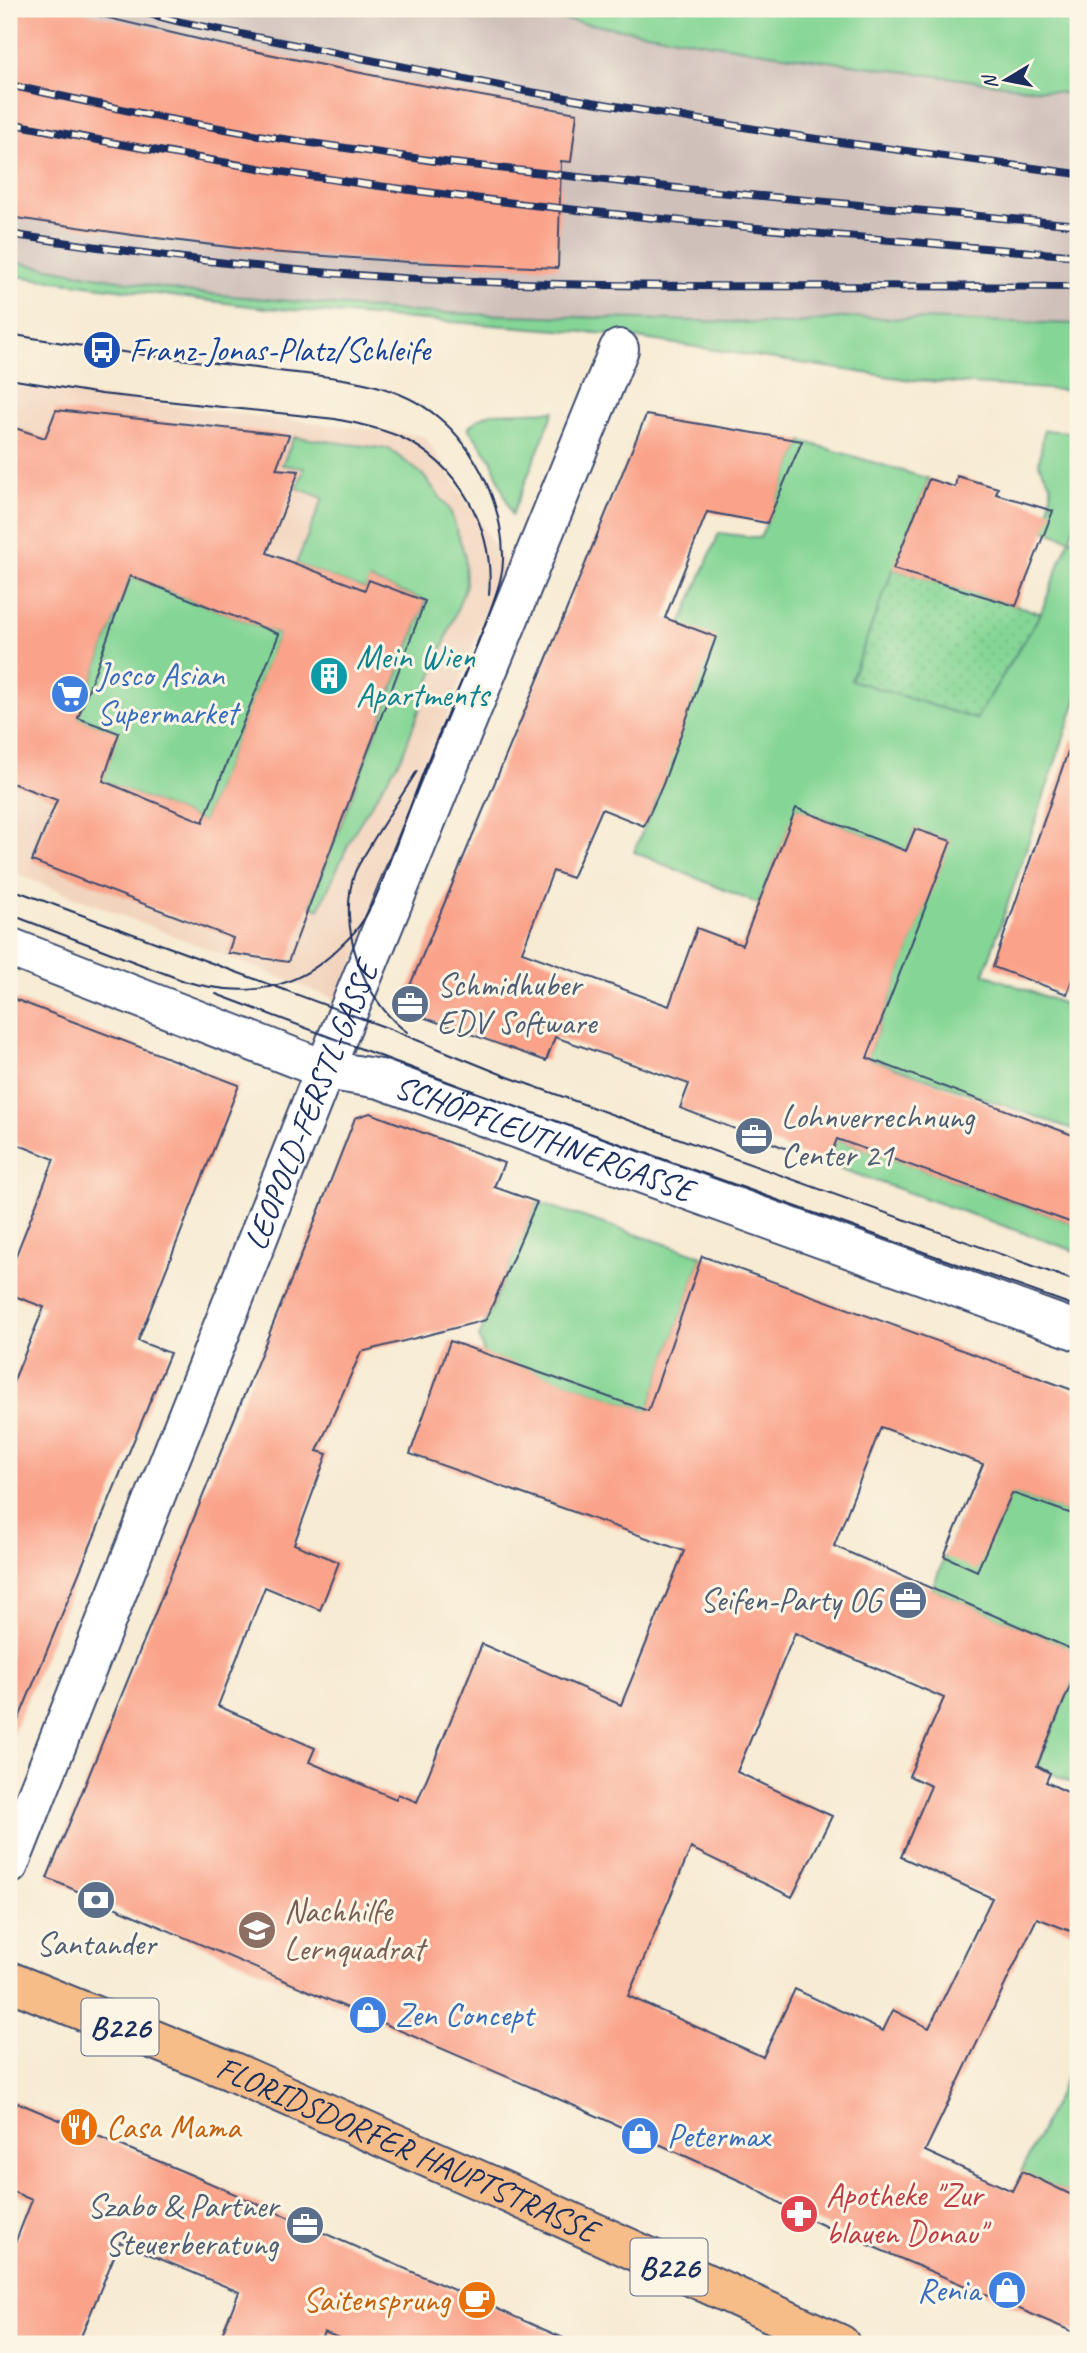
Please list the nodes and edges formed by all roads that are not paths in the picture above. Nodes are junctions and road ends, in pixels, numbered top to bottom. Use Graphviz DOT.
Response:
graph roads {
  1 [pos="619,349"];
  2 [pos="9,947"];
  3 [pos="326,1070"];
  4 [pos="1078,1331"];
  5 [pos="9,1866"];
  6 [pos="9,1981"];
  7 [pos="840,2344"];
  1 -- 3 [label="street, LEOPOLD-FERSTL-GASSE"];
  2 -- 3 [label="street, SCHÖPFLEUTHNERGASSE"];
  3 -- 4 [label="street, SCHÖPFLEUTHNERGASSE"];
  3 -- 5 [label="street, LEOPOLD-FERSTL-GASSE"];
  6 -- 7 [label="main road, FLORIDSDORFER HAUPTSTRASSE / B226"];
}
